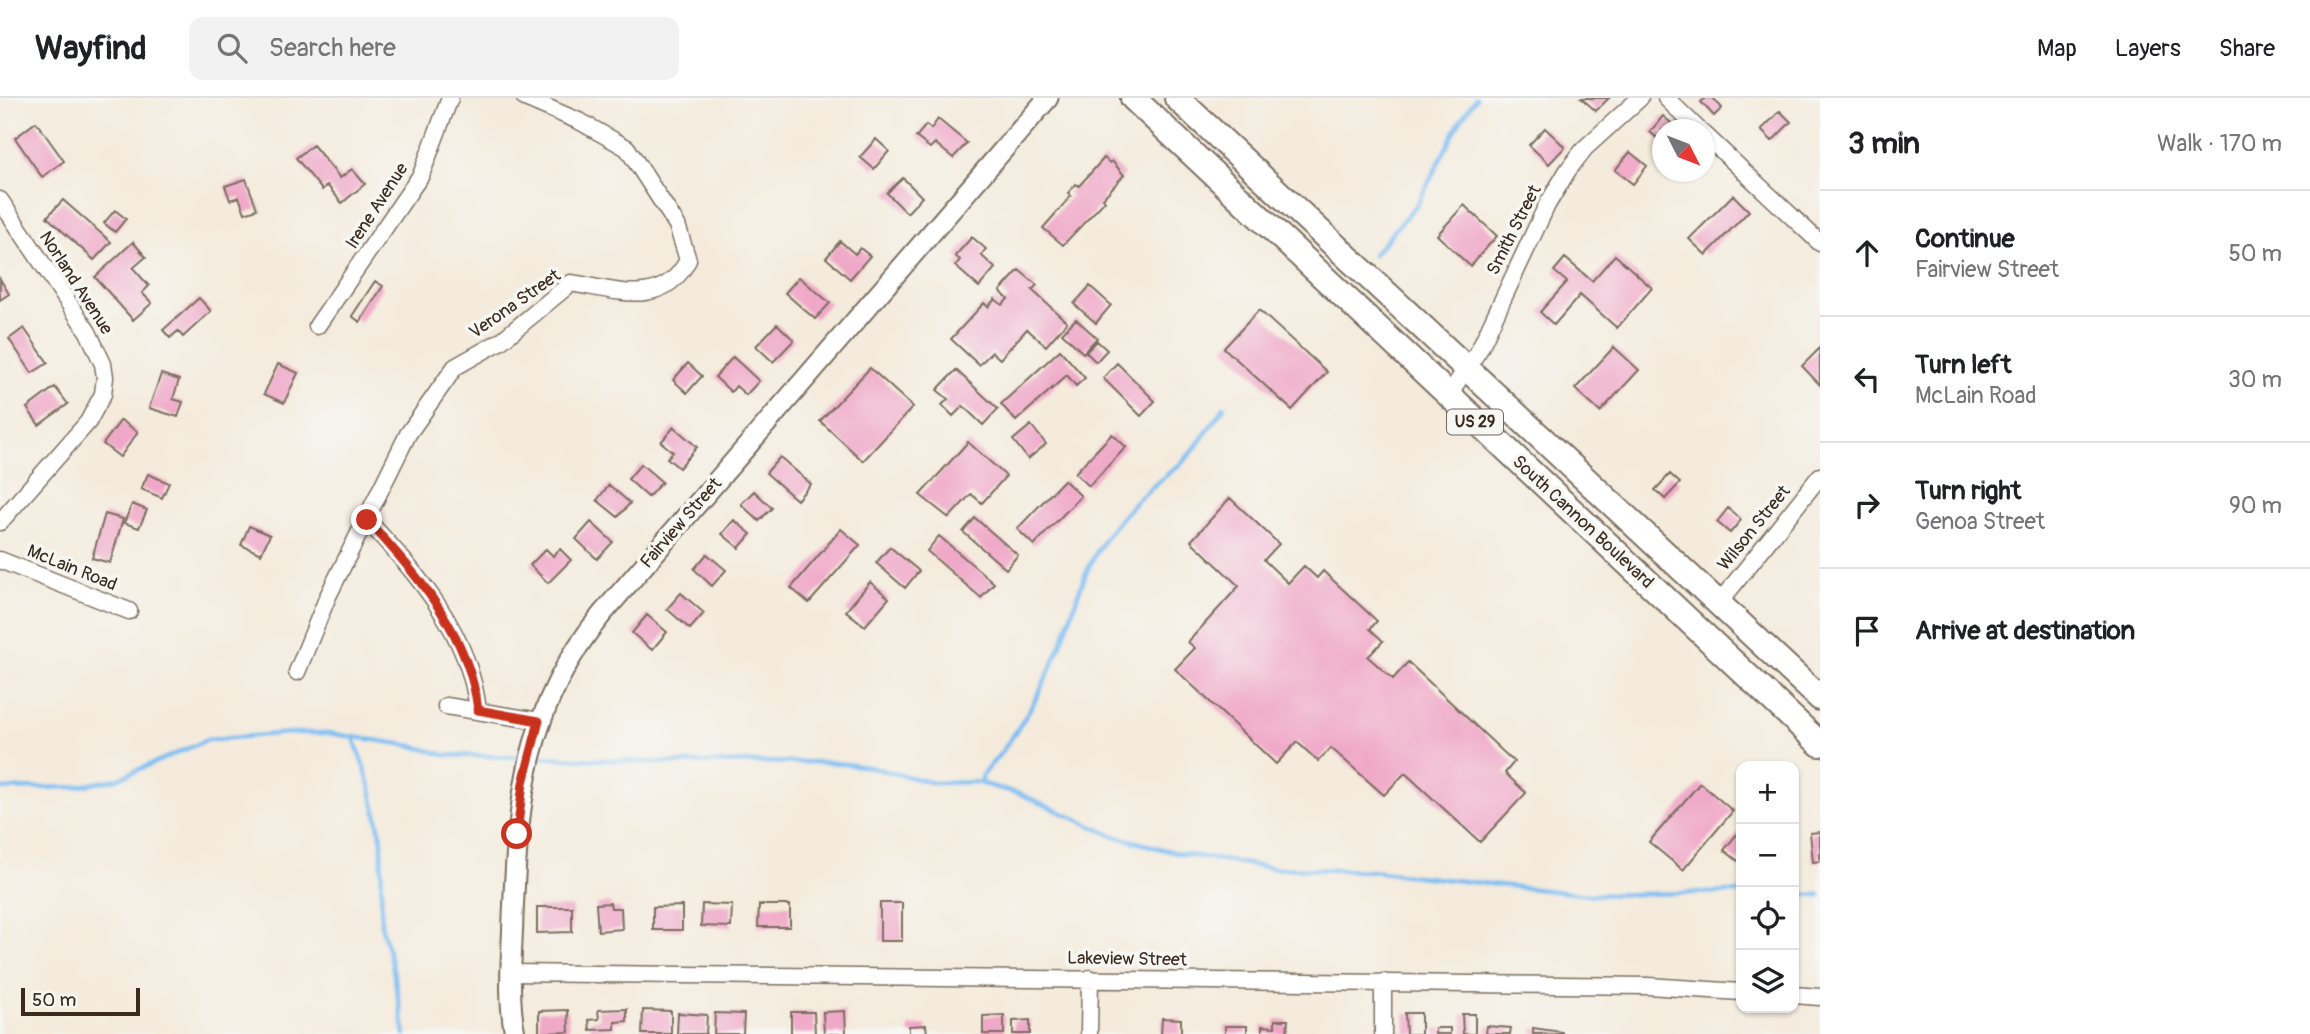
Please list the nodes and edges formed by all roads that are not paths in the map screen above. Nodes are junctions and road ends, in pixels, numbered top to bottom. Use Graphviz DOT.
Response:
graph roads {
  1 [pos="450,98"];
  2 [pos="526,98"];
  3 [pos="1048,98"];
  4 [pos="1133,98"];
  5 [pos="1177,98"];
  6 [pos="1640,98"];
  7 [pos="1666,98"];
  8 [pos="1688,119"];
  9 [pos="1715,144"];
  10 [pos="0,200"];
  11 [pos="1820,243"];
  12 [pos="317,326"];
  13 [pos="1465,368"];
  14 [pos="1447,397"];
  15 [pos="1820,476"];
  16 [pos="367,520"];
  17 [pos="0,522"];
  18 [pos="0,560"];
  19 [pos="1719,603"];
  20 [pos="129,611"];
  21 [pos="297,672"];
  22 [pos="1820,698"];
  23 [pos="446,706"];
  24 [pos="478,710"];
  25 [pos="539,721"];
  26 [pos="1820,744"];
  27 [pos="511,973"];
  28 [pos="1090,978"];
  29 [pos="1383,982"];
  30 [pos="1736,992"];
  31 [pos="1799,996"];
  32 [pos="1820,998"];
  33 [pos="515,1034"];
  34 [pos="1089,1034"];
  35 [pos="1383,1034"];
  1 -- 12 [label="street, Irene Avenue"];
  2 -- 16 [label="street, Verona Street"];
  3 -- 25 [label="street, Fairview Street"];
  4 -- 14 [label="main road, South Cannon Boulevard / US 29"];
  5 -- 13 [label="main road, South Cannon Boulevard / US 29"];
  6 -- 13 [label="street, Smith Street"];
  7 -- 8 [label="street"];
  9 -- 11 [label="street"];
  10 -- 17 [label="street, Norland Avenue"];
  13 -- 14 [label="street, Smith Street"];
  13 -- 19 [label="main road, South Cannon Boulevard / US 29"];
  14 -- 26 [label="main road, South Cannon Boulevard / US 29"];
  15 -- 19 [label="street, Wilson Street"];
  16 -- 21 [label="street, Verona Street"];
  16 -- 24 [label="street"];
  18 -- 20 [label="street, McLain Road"];
  19 -- 22 [label="main road, South Cannon Boulevard / US 29"];
  23 -- 24 [label="street"];
  24 -- 25 [label="street"];
  25 -- 27 [label="street, Fairview Street"];
  27 -- 28 [label="street, Lakeview Street"];
  27 -- 33 [label="street, Fairview Street"];
  28 -- 29 [label="street, Lakeview Street"];
  28 -- 34 [label="street"];
  29 -- 30 [label="street, Lakeview Street"];
  29 -- 35 [label="street"];
  31 -- 32 [label="street"];
}
